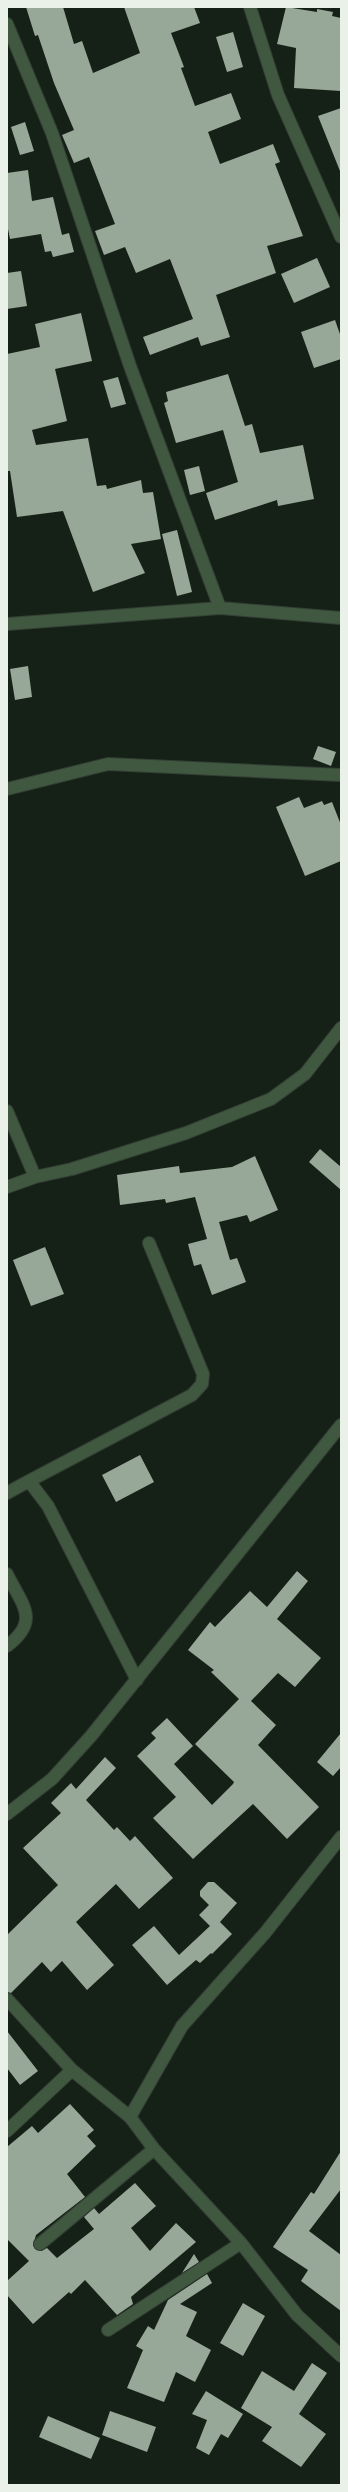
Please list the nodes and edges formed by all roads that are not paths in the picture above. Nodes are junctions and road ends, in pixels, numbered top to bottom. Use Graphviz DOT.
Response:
graph roads {
  1 [pos="250,7"];
  2 [pos="7,24"];
  3 [pos="341,237"];
  4 [pos="220,608"];
  5 [pos="341,618"];
  6 [pos="7,624"];
  7 [pos="341,775"];
  8 [pos="7,789"];
  9 [pos="341,1028"];
  10 [pos="7,1111"];
  11 [pos="35,1177"];
  12 [pos="7,1188"];
  13 [pos="149,1244"];
  14 [pos="341,1425"];
  15 [pos="29,1481"];
  16 [pos="7,1493"];
  17 [pos="7,1574"];
  18 [pos="7,1646"];
  19 [pos="137,1680"];
  20 [pos="7,1814"];
  21 [pos="341,1837"];
  22 [pos="7,1999"];
  23 [pos="72,2070"];
  24 [pos="130,2117"];
  25 [pos="7,2131"];
  26 [pos="154,2149"];
  27 [pos="241,2243"];
  28 [pos="40,2244"];
  29 [pos="108,2330"];
  30 [pos="341,2356"];
  1 -- 3 [label="street"];
  2 -- 4 [label="street"];
  4 -- 5 [label="street"];
  4 -- 6 [label="street"];
  7 -- 8 [label="street"];
  9 -- 11 [label="street"];
  10 -- 11 [label="street"];
  11 -- 12 [label="street"];
  13 -- 15 [label="street"];
  14 -- 19 [label="street"];
  15 -- 16 [label="street"];
  15 -- 19 [label="street"];
  17 -- 18 [label="street"];
  19 -- 20 [label="street"];
  21 -- 24 [label="street"];
  22 -- 23 [label="street"];
  23 -- 24 [label="street"];
  23 -- 25 [label="street"];
  24 -- 26 [label="street"];
  26 -- 27 [label="street"];
  26 -- 28 [label="street"];
  27 -- 29 [label="street"];
  27 -- 30 [label="street"];
}
